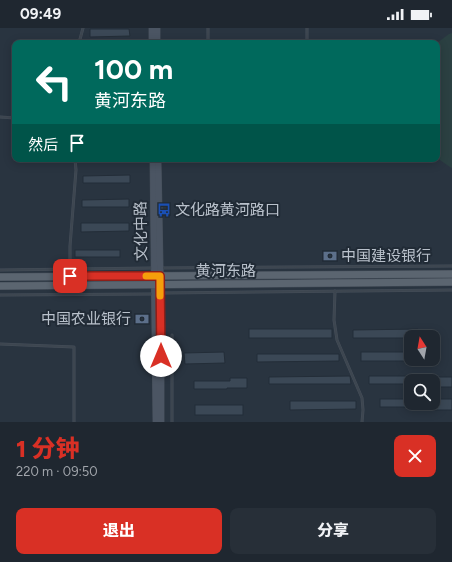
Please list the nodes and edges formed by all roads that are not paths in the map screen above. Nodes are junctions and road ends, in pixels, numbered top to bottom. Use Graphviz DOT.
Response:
graph roads {
  1 [pos="83,28"];
  2 [pos="152,28"];
  3 [pos="157,28"];
  4 [pos="208,28"];
  5 [pos="307,28"];
  6 [pos="80,40"];
  7 [pos="152,40"];
  8 [pos="157,40"];
  9 [pos="208,40"];
  10 [pos="307,40"];
  11 [pos="0,117"];
  12 [pos="12,118"];
  13 [pos="75,162"];
  14 [pos="152,162"];
  15 [pos="158,162"];
  16 [pos="452,266"];
  17 [pos="157,268"];
  18 [pos="0,270"];
  19 [pos="70,273"];
  20 [pos="452,274"];
  21 [pos="157,276"];
  22 [pos="0,277"];
  23 [pos="452,282"];
  24 [pos="157,285"];
  25 [pos="0,286"];
  26 [pos="452,290"];
  27 [pos="335,291"];
  28 [pos="158,294"];
  29 [pos="0,295"];
  30 [pos="172,335"];
  31 [pos="0,344"];
  32 [pos="161,370"];
  33 [pos="172,370"];
  34 [pos="74,422"];
  35 [pos="156,422"];
  36 [pos="161,422"];
  37 [pos="172,422"];
  38 [pos="362,422"];
  1 -- 6 [label="lane"];
  2 -- 7 [label="street"];
  3 -- 8 [label="street"];
  4 -- 9 [label="lane"];
  5 -- 10 [label="lane"];
  11 -- 12 [label="lane"];
  13 -- 19 [label="lane"];
  14 -- 17 [label="street, 文化中路"];
  15 -- 17 [label="street, 文化中路"];
  16 -- 17 [label="lane"];
  17 -- 19 [label="lane"];
  17 -- 21 [label="street, 文化中路"];
  18 -- 19 [label="lane"];
  19 -- 21 [label="main road, 黄河东路"];
  19 -- 22 [label="main road, 黄河东路"];
  20 -- 21 [label="main road, 黄河东路"];
  21 -- 24 [label="street, 文化中路"];
  23 -- 24 [label="main road, 黄河东路"];
  24 -- 25 [label="main road, 黄河东路"];
  24 -- 28 [label="street, 文化中路"];
  26 -- 27 [label="lane"];
  27 -- 28 [label="lane"];
  27 -- 38 [label="lane"];
  28 -- 29 [label="lane"];
  28 -- 32 [label="street, 文化中路"];
  28 -- 35 [label="street, 文化中路"];
  30 -- 33 [label="lane"];
  31 -- 34 [label="lane"];
  32 -- 33 [label="lane"];
  32 -- 36 [label="street, 文化中路"];
  33 -- 37 [label="lane"];
}
